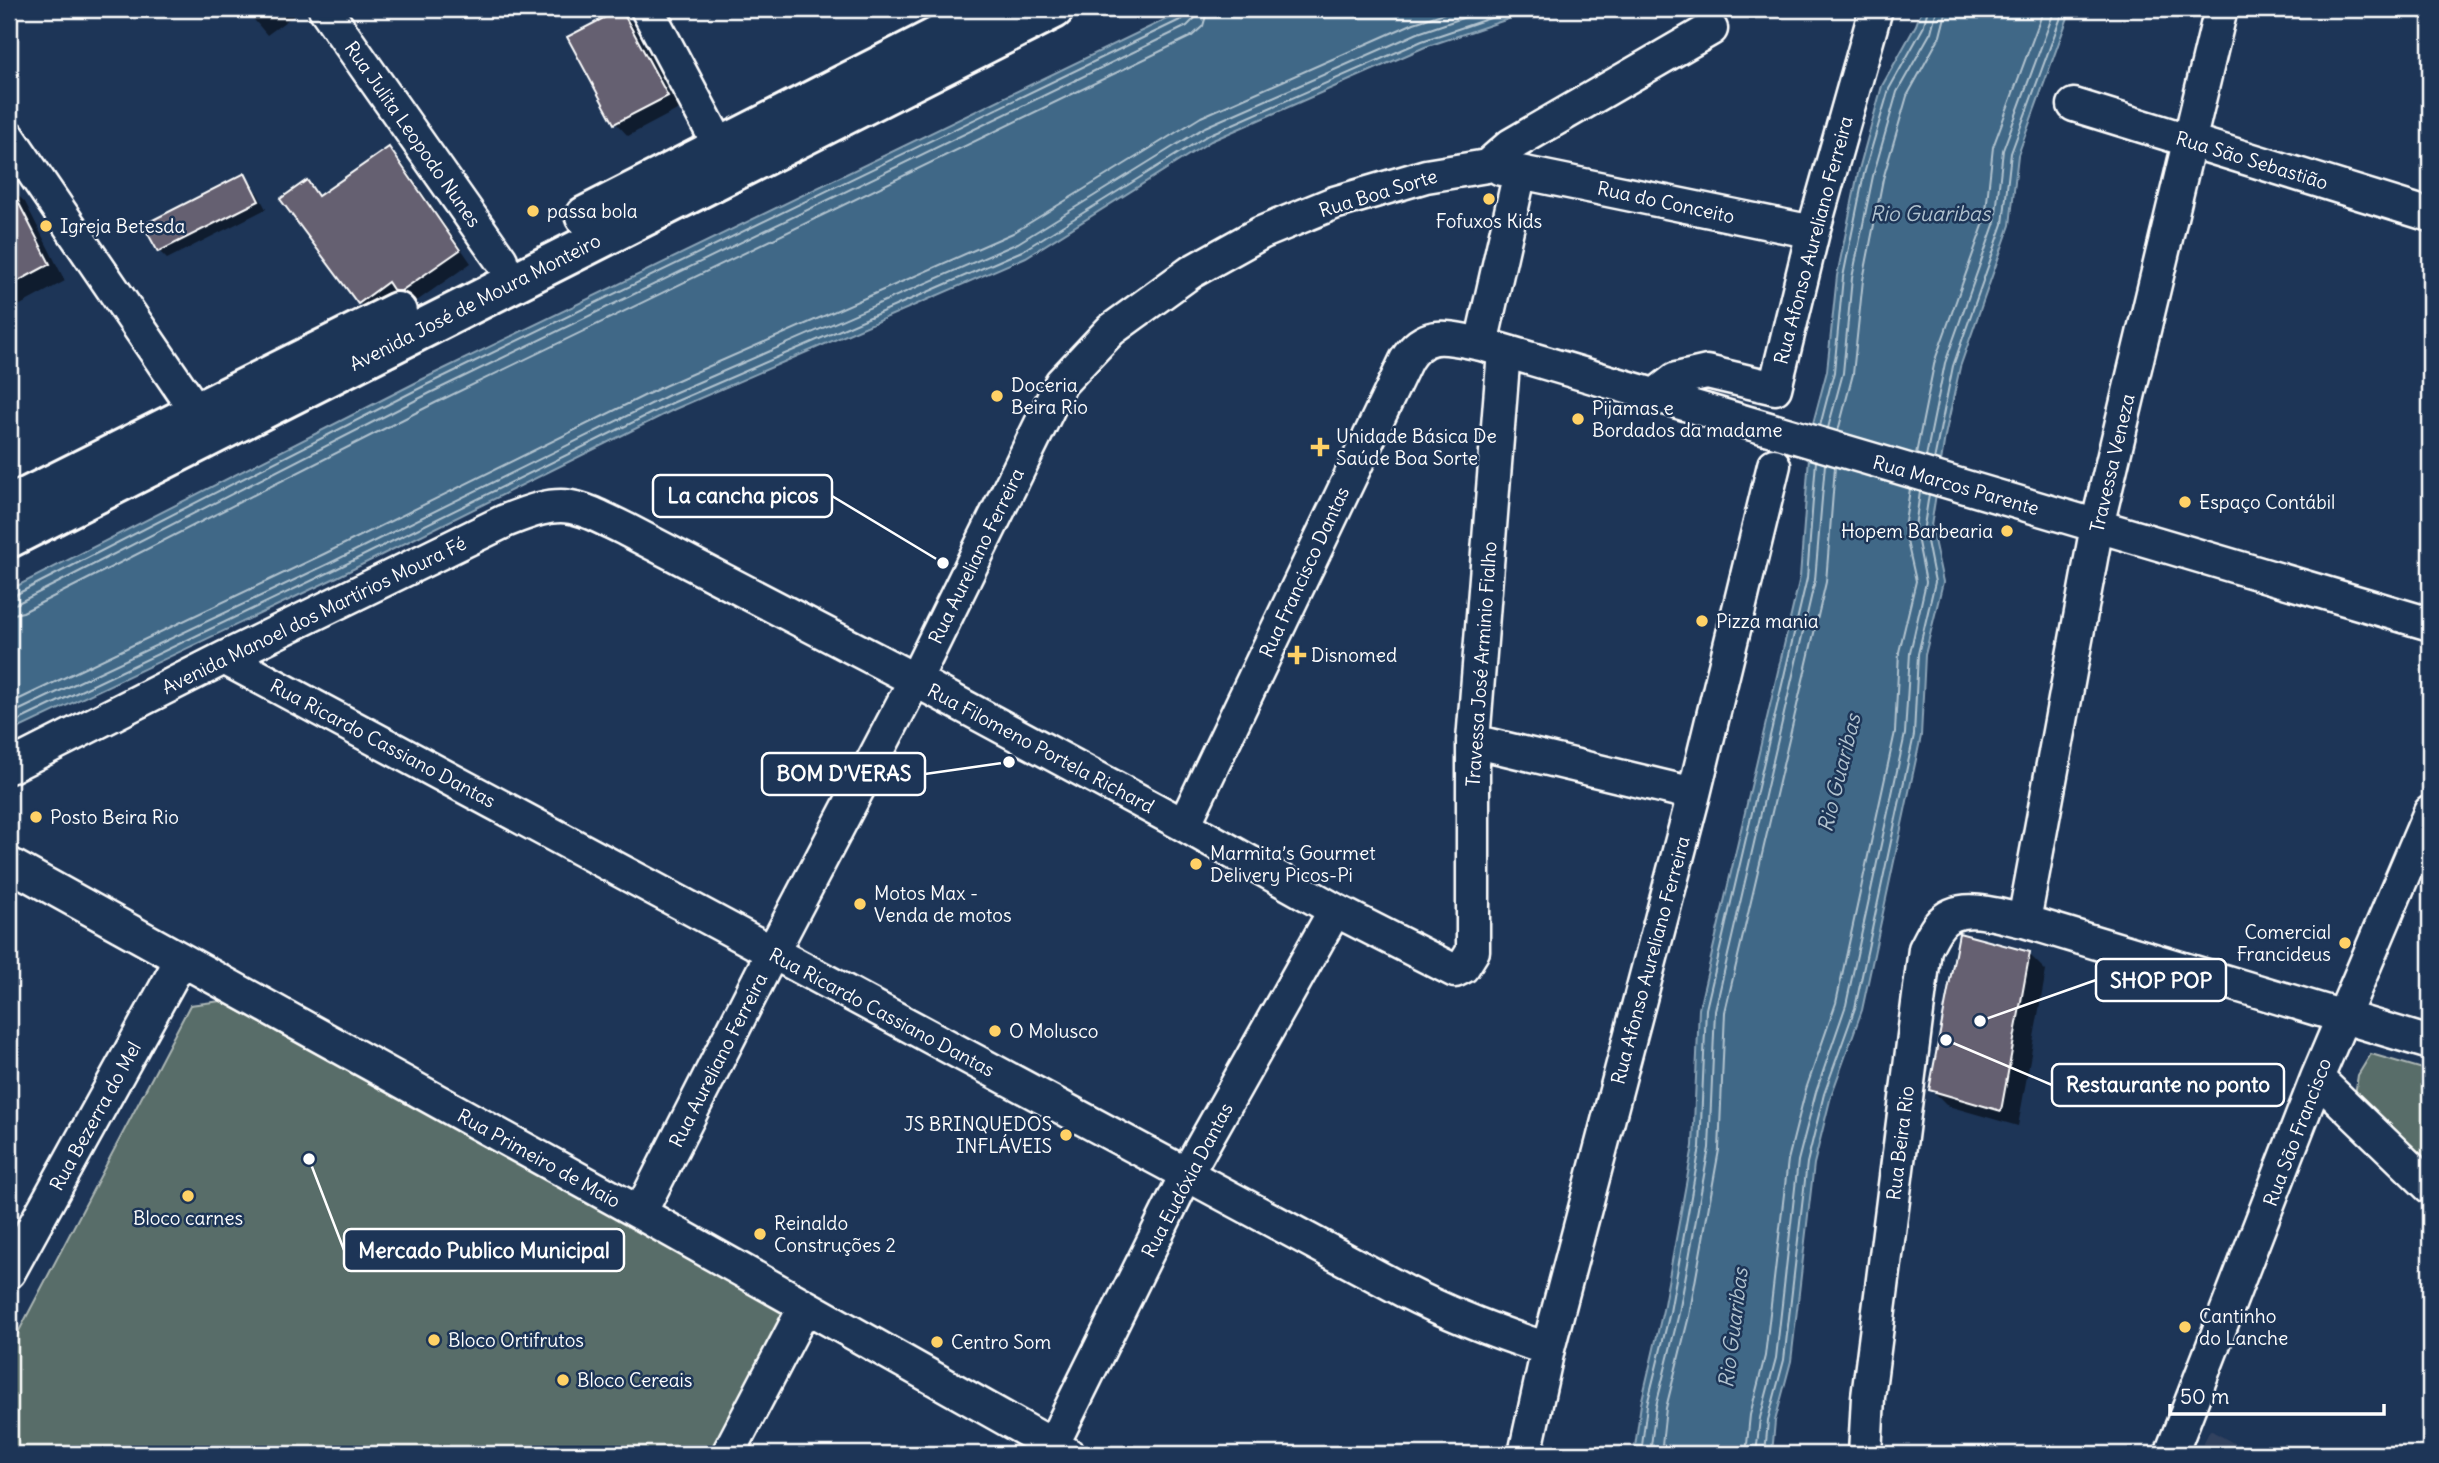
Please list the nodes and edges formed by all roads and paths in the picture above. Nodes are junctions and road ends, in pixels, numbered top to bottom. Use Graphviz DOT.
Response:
graph roads {
  1 [pos="325,9"];
  2 [pos="647,9"];
  3 [pos="989,9"];
  4 [pos="1054,9"];
  5 [pos="1876,9"];
  6 [pos="2221,9"];
  7 [pos="1711,29"];
  8 [pos="2074,105"];
  9 [pos="9,137"];
  10 [pos="2190,142"];
  11 [pos="720,147"];
  12 [pos="1487,166"];
  13 [pos="1520,172"];
  14 [pos="2430,215"];
  15 [pos="1813,232"];
  16 [pos="501,260"];
  17 [pos="1493,347"];
  18 [pos="1061,383"];
  19 [pos="1654,396"];
  20 [pos="196,411"];
  21 [pos="1774,465"];
  22 [pos="9,506"];
  23 [pos="2096,526"];
  24 [pos="625,529"];
  25 [pos="9,538"];
  26 [pos="2430,625"];
  27 [pos="224,657"];
  28 [pos="915,680"];
  29 [pos="1473,741"];
  30 [pos="9,768"];
  31 [pos="1694,794"];
  32 [pos="2430,812"];
  33 [pos="1184,824"];
  34 [pos="9,864"];
  35 [pos="1335,910"];
  36 [pos="2024,921"];
  37 [pos="772,953"];
  38 [pos="181,960"];
  39 [pos="1455,971"];
  40 [pos="2342,1016"];
  41 [pos="2430,1043"];
  42 [pos="2317,1077"];
  43 [pos="1186,1175"];
  44 [pos="2430,1187"];
  45 [pos="640,1213"];
  46 [pos="9,1272"];
  47 [pos="805,1307"];
  48 [pos="1548,1349"];
  49 [pos="1056,1451"];
  50 [pos="728,1454"];
  51 [pos="1525,1454"];
  52 [pos="1865,1454"];
  53 [pos="2171,1454"];
  1 -- 16 [label="street, Rua Julita Leopodo Nunes"];
  2 -- 11 [label="street"];
  3 -- 11 [label="main road, Avenida José de Moura Monteiro"];
  4 -- 25 [label="main road, Avenida José de Moura Monteiro"];
  5 -- 15 [label="street, Rua Afonso Aureliano Ferreira"];
  6 -- 10 [label="street, Travessa Veneza"];
  7 -- 12 [label="street"];
  8 -- 10 [label="street, Rua São Sebastião"];
  9 -- 20 [label="street"];
  10 -- 14 [label="street, Rua São Sebastião"];
  10 -- 23 [label="street, Travessa Veneza"];
  11 -- 16 [label="main road, Avenida José de Moura Monteiro"];
  12 -- 13 [label="street"];
  12 -- 18 [label="street, Rua Boa Sorte"];
  13 -- 15 [label="street, Rua do Conceito"];
  13 -- 17 [label="street, Travessa José Arminio Fialho"];
  15 -- 19 [label="street, Rua Afonso Aureliano Ferreira"];
  16 -- 20 [label="main road, Avenida José de Moura Monteiro"];
  17 -- 19 [label="street, Rua Marcos Parente"];
  17 -- 29 [label="street, Travessa José Arminio Fialho"];
  17 -- 33 [label="street, Rua Francisco Dantas"];
  18 -- 28 [label="street, Rua Aureliano Ferreira"];
  19 -- 23 [label="street, Rua Marcos Parente"];
  20 -- 22 [label="main road, Avenida José de Moura Monteiro"];
  21 -- 31 [label="street, Rua Afonso Aureliano Ferreira"];
  23 -- 26 [label="street, Rua Marcos Parente"];
  23 -- 36 [label="street, Travessa Veneza"];
  24 -- 27 [label="street, Avenida Manoel dos Martírios Moura Fé"];
  24 -- 28 [label="street, Rua Filomeno Portela Richard"];
  27 -- 30 [label="street, Avenida Manoel dos Martírios Moura Fé"];
  27 -- 37 [label="street, Rua Ricardo Cassiano Dantas"];
  28 -- 33 [label="street, Rua Filomeno Portela Richard"];
  28 -- 37 [label="street, Rua Aureliano Ferreira"];
  29 -- 31 [label="street"];
  29 -- 39 [label="street, Travessa José Arminio Fialho"];
  31 -- 48 [label="street, Rua Afonso Aureliano Ferreira"];
  32 -- 40 [label="street, Rua São Francisco"];
  33 -- 35 [label="street, Rua Filomeno Portela Richard"];
  34 -- 38 [label="street, Rua Primeiro de Maio"];
  35 -- 39 [label="street, Rua Filomeno Portela Richard"];
  35 -- 43 [label="street, Rua Eudóxia Dantas"];
  36 -- 40 [label="street"];
  36 -- 52 [label="street, Rua Beira Rio"];
  37 -- 43 [label="street, Rua Ricardo Cassiano Dantas"];
  37 -- 45 [label="street, Rua Aureliano Ferreira"];
  38 -- 45 [label="street, Rua Primeiro de Maio"];
  38 -- 46 [label="street, Rua Bezerra do Mel"];
  40 -- 41 [label="street"];
  40 -- 42 [label="street, Rua São Francisco"];
  42 -- 44 [label="street"];
  42 -- 53 [label="street, Rua São Francisco"];
  43 -- 48 [label="street, Rua Ricardo Cassiano Dantas"];
  43 -- 49 [label="street, Rua Eudóxia Dantas"];
  45 -- 47 [label="street, Rua Primeiro de Maio"];
  47 -- 49 [label="street, Rua Primeiro de Maio"];
  47 -- 50 [label="street"];
  48 -- 51 [label="street, Rua Afonso Aureliano Ferreira"];
}
